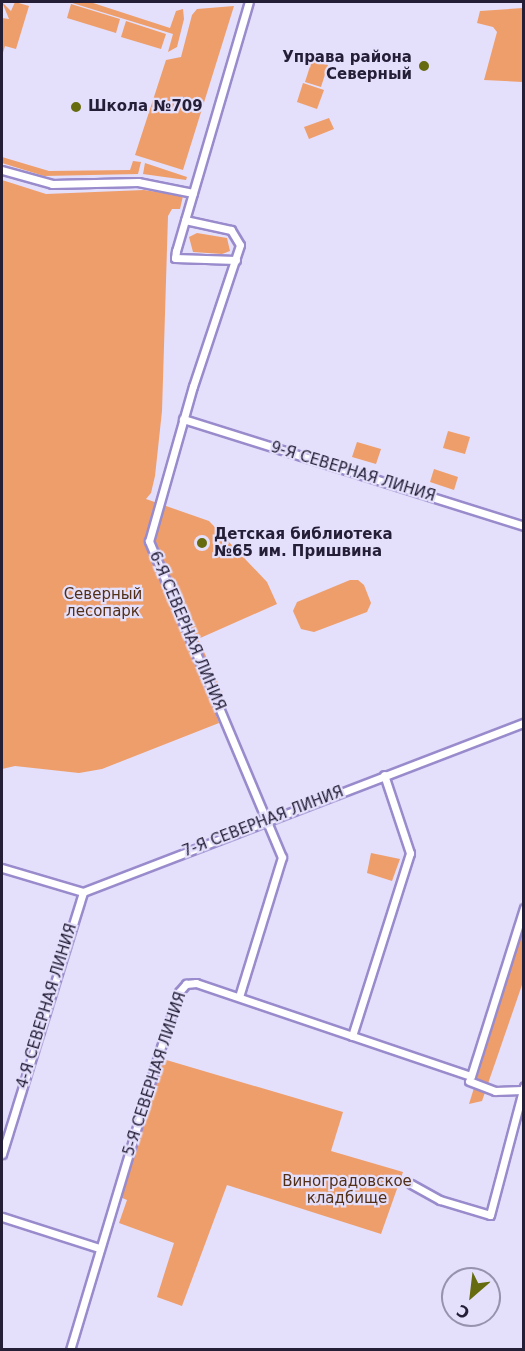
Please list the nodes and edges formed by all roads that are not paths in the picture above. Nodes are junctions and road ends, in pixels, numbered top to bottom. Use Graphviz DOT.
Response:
graph roads {
  1 [pos="249,2"];
  2 [pos="2,170"];
  3 [pos="192,193"];
  4 [pos="185,220"];
  5 [pos="236,260"];
  6 [pos="183,419"];
  7 [pos="524,526"];
  8 [pos="524,723"];
  9 [pos="384,775"];
  10 [pos="268,820"];
  11 [pos="2,868"];
  12 [pos="83,892"];
  13 [pos="524,908"];
  14 [pos="239,998"];
  15 [pos="352,1036"];
  16 [pos="470,1078"];
  17 [pos="523,1088"];
  18 [pos="2,1154"];
  19 [pos="411,1184"];
  20 [pos="2,1217"];
  21 [pos="99,1248"];
  22 [pos="70,1350"];
  1 -- 3 [label="street"];
  2 -- 3 [label="street"];
  3 -- 4 [label="street"];
  4 -- 5 [label="street, 6-Я СЕВЕРНАЯ ЛИНИЯ"];
  4 -- 5 [label="street"];
  5 -- 6 [label="street, 6-Я СЕВЕРНАЯ ЛИНИЯ"];
  6 -- 7 [label="street, 9-Я СЕВЕРНАЯ ЛИНИЯ"];
  6 -- 10 [label="street, 6-Я СЕВЕРНАЯ ЛИНИЯ"];
  8 -- 9 [label="street, 7-Я СЕВЕРНАЯ ЛИНИЯ"];
  9 -- 10 [label="street, 7-Я СЕВЕРНАЯ ЛИНИЯ"];
  9 -- 15 [label="street"];
  10 -- 12 [label="street, 7-Я СЕВЕРНАЯ ЛИНИЯ"];
  10 -- 14 [label="street, 6-Я СЕВЕРНАЯ ЛИНИЯ"];
  11 -- 12 [label="street"];
  12 -- 18 [label="street, 4-Я СЕВЕРНАЯ ЛИНИЯ"];
  13 -- 16 [label="street"];
  14 -- 15 [label="street, 5-Я СЕВЕРНАЯ ЛИНИЯ"];
  14 -- 21 [label="street, 5-Я СЕВЕРНАЯ ЛИНИЯ"];
  15 -- 16 [label="street, 5-Я СЕВЕРНАЯ ЛИНИЯ"];
  16 -- 17 [label="street, 5-Я СЕВЕРНАЯ ЛИНИЯ"];
  17 -- 19 [label="street"];
  20 -- 21 [label="street"];
  21 -- 22 [label="street, 5-Я СЕВЕРНАЯ ЛИНИЯ"];
}
